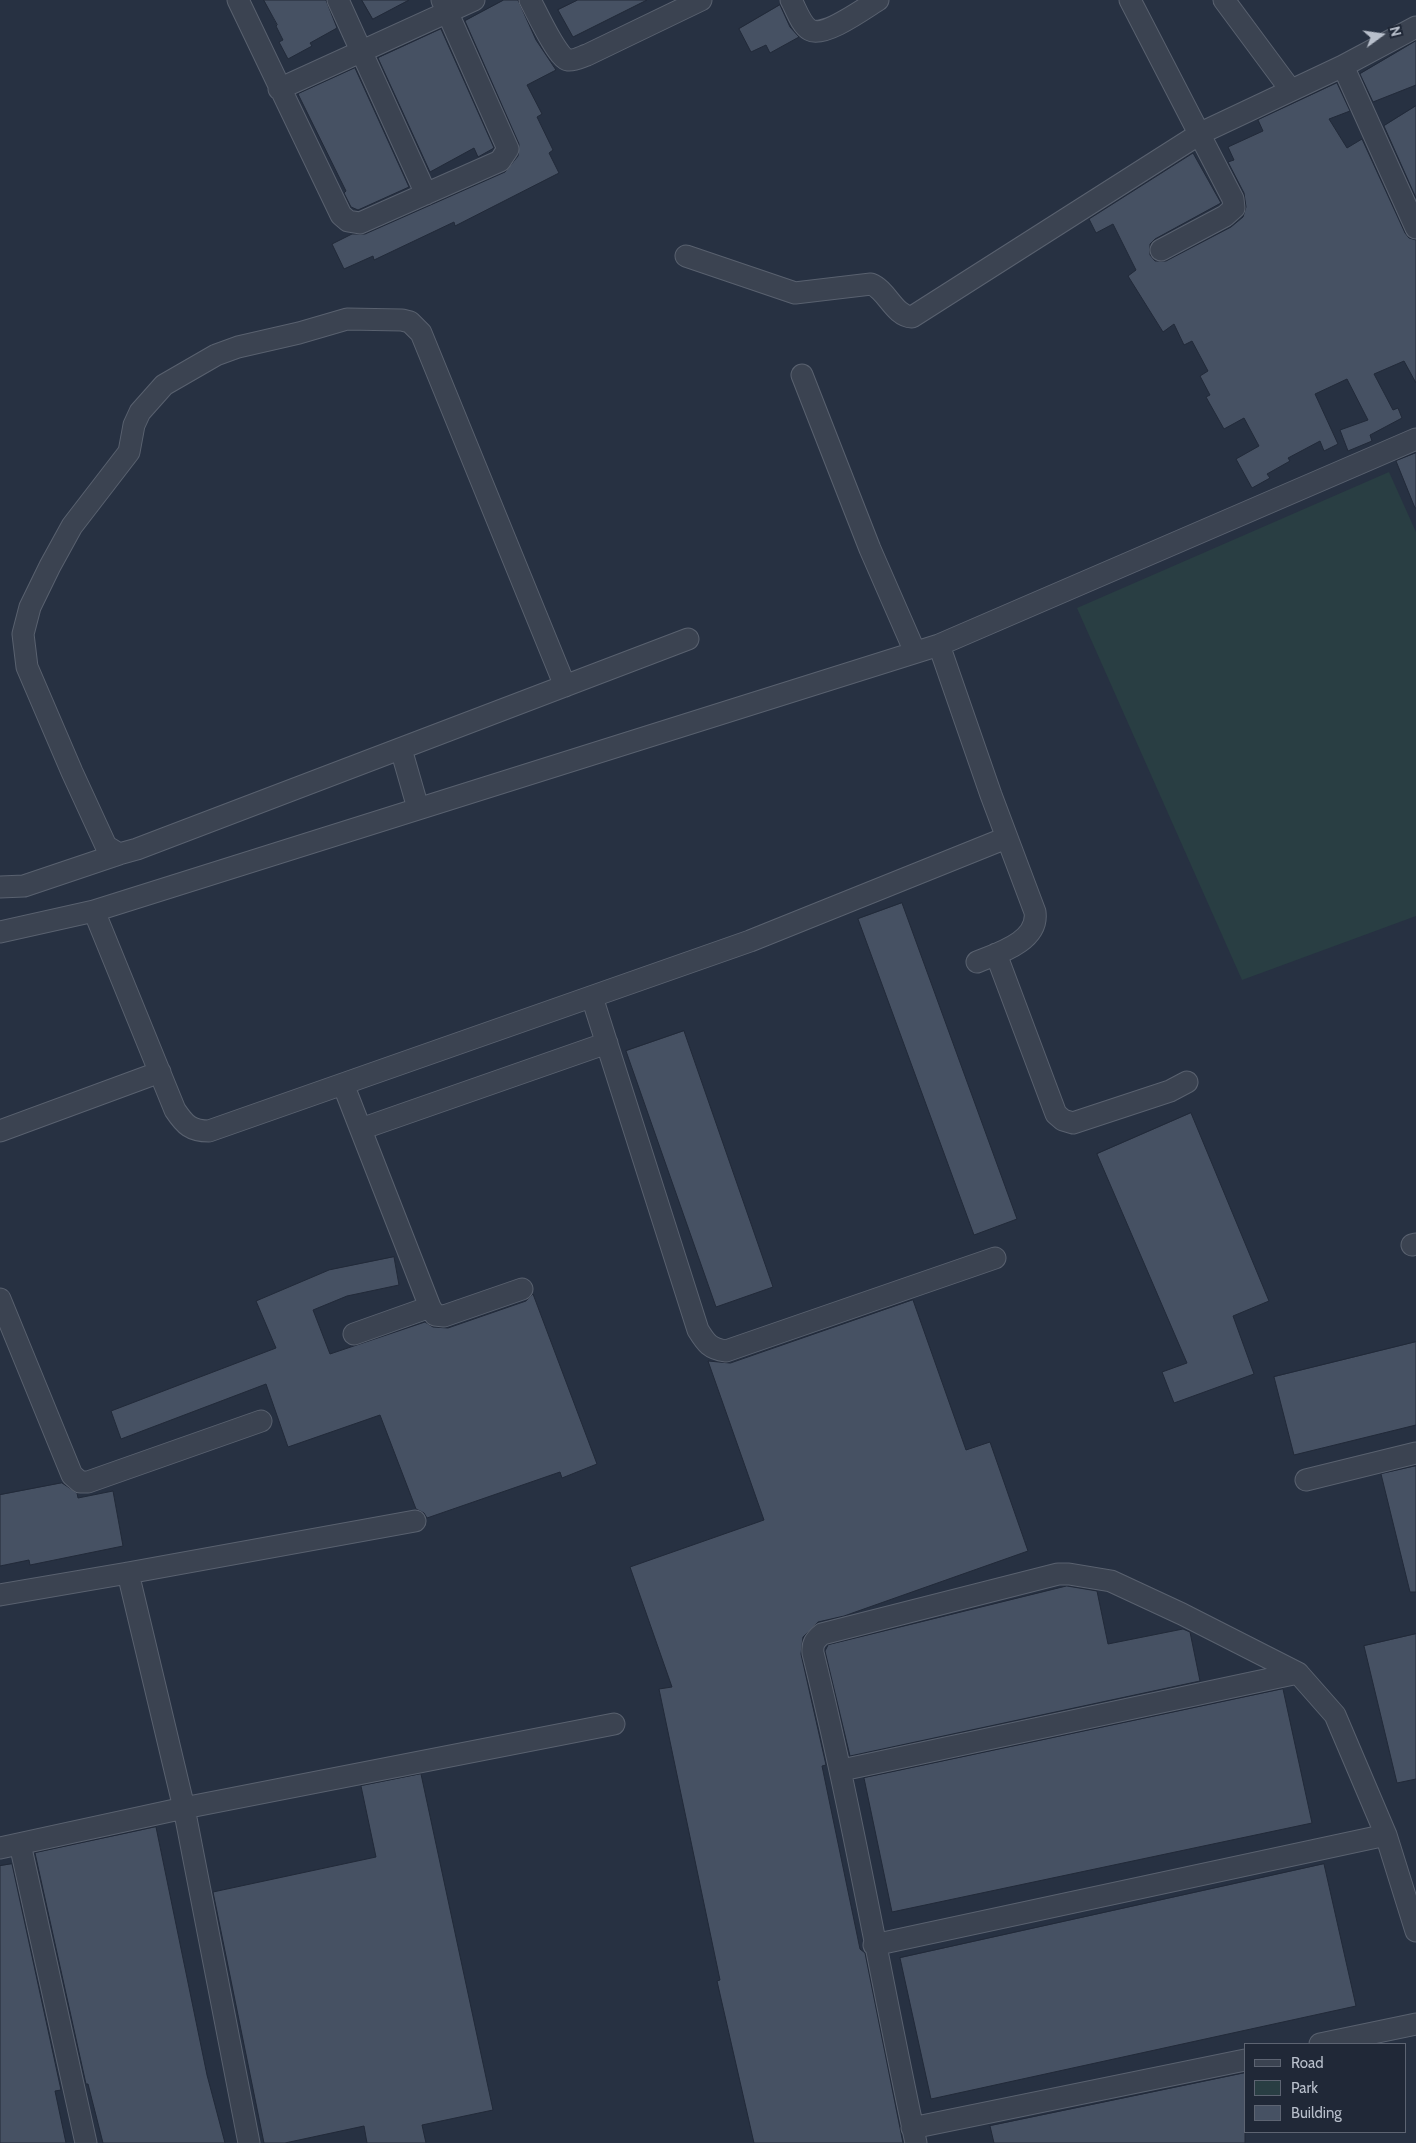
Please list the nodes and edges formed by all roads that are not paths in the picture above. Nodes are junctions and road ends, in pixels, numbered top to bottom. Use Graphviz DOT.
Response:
graph roads {
  1 [pos="238,0"];
  2 [pos="338,0"];
  3 [pos="474,0"];
  4 [pos="530,0"];
  5 [pos="702,0"];
  6 [pos="791,0"];
  7 [pos="878,0"];
  8 [pos="1130,0"];
  9 [pos="1224,0"];
  10 [pos="445,6"];
  11 [pos="1416,26"];
  12 [pos="360,50"];
  13 [pos="1343,66"];
  14 [pos="279,89"];
  15 [pos="1290,89"];
  16 [pos="1201,133"];
  17 [pos="426,194"];
  18 [pos="1416,228"];
  19 [pos="1161,250"];
  20 [pos="686,256"];
  21 [pos="802,375"];
  22 [pos="1416,440"];
  23 [pos="688,639"];
  24 [pos="939,645"];
  25 [pos="915,652"];
  26 [pos="565,686"];
  27 [pos="401,749"];
  28 [pos="418,808"];
  29 [pos="1006,838"];
  30 [pos="119,854"];
  31 [pos="0,887"];
  32 [pos="94,911"];
  33 [pos="0,932"];
  34 [pos="592,997"];
  35 [pos="607,1042"];
  36 [pos="160,1072"];
  37 [pos="1187,1082"];
  38 [pos="343,1084"];
  39 [pos="361,1129"];
  40 [pos="0,1131"];
  41 [pos="995,1258"];
  42 [pos="522,1289"];
  43 [pos="0,1299"];
  44 [pos="430,1307"];
  45 [pos="354,1334"];
  46 [pos="261,1421"];
  47 [pos="1416,1454"];
  48 [pos="1306,1480"];
  49 [pos="415,1521"];
  50 [pos="128,1573"];
  51 [pos="0,1595"];
  52 [pos="1298,1673"];
  53 [pos="614,1724"];
  54 [pos="842,1770"];
  55 [pos="184,1808"];
  56 [pos="1386,1835"];
  57 [pos="10,1846"];
  58 [pos="1416,1931"];
  59 [pos="874,1944"];
  60 [pos="1416,2024"];
  61 [pos="1325,2043"];
  62 [pos="1244,2060"];
  63 [pos="914,2135"];
  64 [pos="86,2143"];
  65 [pos="249,2143"];
  1 -- 14 [label="street"];
  2 -- 12 [label="street"];
  3 -- 10 [label="street"];
  4 -- 5 [label="street"];
  6 -- 7 [label="street"];
  8 -- 16 [label="street"];
  9 -- 15 [label="street"];
  10 -- 12 [label="street"];
  10 -- 17 [label="street"];
  11 -- 13 [label="street"];
  12 -- 14 [label="street"];
  12 -- 17 [label="street"];
  13 -- 15 [label="street"];
  13 -- 18 [label="street"];
  14 -- 17 [label="street"];
  15 -- 16 [label="street"];
  16 -- 19 [label="street"];
  16 -- 20 [label="street"];
  21 -- 25 [label="street"];
  22 -- 24 [label="street"];
  23 -- 26 [label="street"];
  24 -- 25 [label="street"];
  24 -- 29 [label="street"];
  25 -- 28 [label="street"];
  26 -- 27 [label="street"];
  26 -- 30 [label="street"];
  27 -- 28 [label="street"];
  27 -- 30 [label="street"];
  28 -- 32 [label="street"];
  29 -- 34 [label="street"];
  29 -- 37 [label="street"];
  30 -- 31 [label="street"];
  32 -- 33 [label="street"];
  32 -- 36 [label="street"];
  34 -- 35 [label="street"];
  34 -- 38 [label="street"];
  35 -- 39 [label="street"];
  35 -- 41 [label="street"];
  36 -- 38 [label="street"];
  36 -- 40 [label="street"];
  38 -- 39 [label="street"];
  39 -- 44 [label="street"];
  42 -- 44 [label="street"];
  43 -- 46 [label="street"];
  44 -- 45 [label="street"];
  47 -- 48 [label="street"];
  49 -- 50 [label="street"];
  50 -- 51 [label="street"];
  50 -- 55 [label="street"];
  52 -- 54 [label="street"];
  52 -- 54 [label="street"];
  52 -- 56 [label="street"];
  53 -- 55 [label="street"];
  54 -- 59 [label="street"];
  55 -- 57 [label="street"];
  55 -- 65 [label="street"];
  56 -- 58 [label="street"];
  56 -- 59 [label="street"];
  57 -- 64 [label="street"];
  59 -- 63 [label="street"];
  60 -- 61 [label="street"];
  62 -- 63 [label="street"];
}
